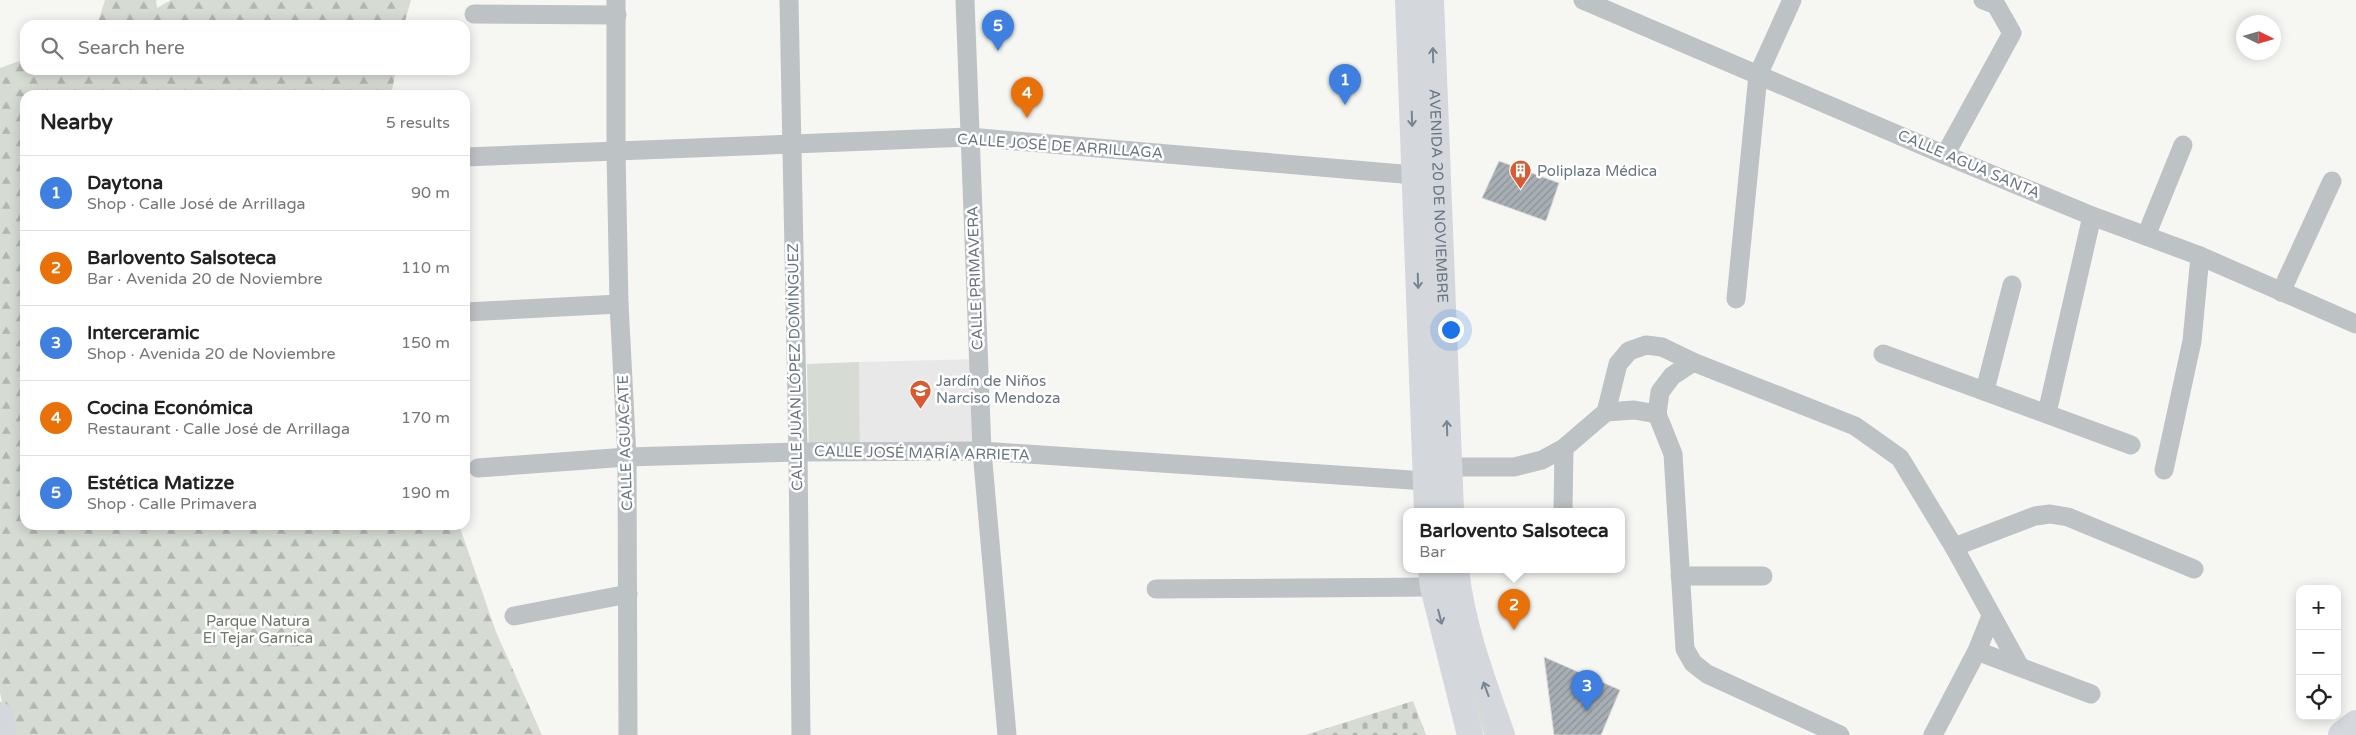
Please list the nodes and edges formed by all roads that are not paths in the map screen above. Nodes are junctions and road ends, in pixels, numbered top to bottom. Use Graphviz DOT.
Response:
graph roads {
  1 [pos="789,0"];
  2 [pos="965,0"];
  3 [pos="1408,0"];
  4 [pos="1431,0"];
  5 [pos="1583,0"];
  6 [pos="1792,0"];
  7 [pos="1983,0"];
  8 [pos="616,8"];
  9 [pos="474,14"];
  10 [pos="1758,75"];
  11 [pos="969,137"];
  12 [pos="790,144"];
  13 [pos="2183,145"];
  14 [pos="616,151"];
  15 [pos="1945,155"];
  16 [pos="470,157"];
  17 [pos="1414,175"];
  18 [pos="2332,180"];
  19 [pos="2092,216"];
  20 [pos="2146,236"];
  21 [pos="2200,256"];
  22 [pos="2012,286"];
  23 [pos="2281,292"];
  24 [pos="1736,299"];
  25 [pos="619,304"];
  26 [pos="470,312"];
  27 [pos="2356,324"];
  28 [pos="1883,354"];
  29 [pos="1693,362"];
  30 [pos="1985,390"];
  31 [pos="1606,412"];
  32 [pos="2047,412"];
  33 [pos="1657,414"];
  34 [pos="2131,445"];
  35 [pos="1564,448"];
  36 [pos="982,451"];
  37 [pos="798,452"];
  38 [pos="627,457"];
  39 [pos="1449,467"];
  40 [pos="478,468"];
  41 [pos="2164,470"];
  42 [pos="1426,481"];
  43 [pos="1427,508"];
  44 [pos="1451,508"];
  45 [pos="1564,508"];
  46 [pos="1954,548"];
  47 [pos="2194,569"];
  48 [pos="1456,573"];
  49 [pos="1680,576"];
  50 [pos="1764,576"];
  51 [pos="1432,578"];
  52 [pos="1156,589"];
  53 [pos="628,594"];
  54 [pos="514,616"];
  55 [pos="1990,616"];
  56 [pos="1977,651"];
  57 [pos="2019,665"];
  58 [pos="2092,694"];
  59 [pos="0,715"];
  60 [pos="2356,724"];
  61 [pos="4,735"];
  62 [pos="628,735"];
  63 [pos="801,735"];
  64 [pos="1007,735"];
  65 [pos="1470,735"];
  66 [pos="1502,735"];
  67 [pos="1840,735"];
  68 [pos="1933,735"];
  69 [pos="2342,735"];
  1 -- 12 [label="street, CALLE JUAN LÓPEZ DOMÍNGUEZ"];
  2 -- 11 [label="street, CALLE PRIMAVERA"];
  3 -- 17 [label="main road, AVENIDA 20 DE NOVIEMBRE, one-way"];
  39 -- 4 [label="main road, AVENIDA 20 DE NOVIEMBRE, one-way"];
  5 -- 10 [label="street, CALLE AGUA SANTA"];
  6 -- 10 [label="street"];
  7 -- 15 [label="street"];
  8 -- 9 [label="street"];
  8 -- 14 [label="street, CALLE AGUACATE"];
  10 -- 15 [label="street, CALLE AGUA SANTA"];
  10 -- 24 [label="street"];
  11 -- 12 [label="street, CALLE JOSÉ DE ARRILLAGA"];
  11 -- 17 [label="street, CALLE JOSÉ DE ARRILLAGA"];
  11 -- 36 [label="street, CALLE PRIMAVERA"];
  12 -- 14 [label="street, CALLE JOSÉ DE ARRILLAGA"];
  12 -- 37 [label="street, CALLE JUAN LÓPEZ DOMÍNGUEZ"];
  13 -- 20 [label="street"];
  14 -- 16 [label="street, CALLE JOSÉ DE ARRILLAGA"];
  14 -- 25 [label="street, CALLE AGUACATE"];
  15 -- 19 [label="street, CALLE AGUA SANTA"];
  17 -- 42 [label="main road, AVENIDA 20 DE NOVIEMBRE, one-way"];
  18 -- 23 [label="street"];
  19 -- 20 [label="street, CALLE AGUA SANTA"];
  19 -- 32 [label="street"];
  20 -- 21 [label="street, CALLE AGUA SANTA"];
  21 -- 23 [label="street, CALLE AGUA SANTA"];
  21 -- 41 [label="street"];
  22 -- 30 [label="street"];
  23 -- 27 [label="street, CALLE AGUA SANTA"];
  25 -- 26 [label="street"];
  25 -- 38 [label="street, CALLE AGUACATE"];
  28 -- 30 [label="street"];
  29 -- 31 [label="street"];
  29 -- 33 [label="street"];
  29 -- 46 [label="street"];
  30 -- 32 [label="street"];
  31 -- 33 [label="street"];
  31 -- 35 [label="street"];
  32 -- 34 [label="street"];
  33 -- 49 [label="street"];
  35 -- 39 [label="street"];
  35 -- 45 [label="street"];
  36 -- 37 [label="street, CALLE JOSÉ MARÍA ARRIETA"];
  36 -- 42 [label="street, CALLE JOSÉ MARÍA ARRIETA"];
  36 -- 64 [label="street, CALLE PRIMAVERA"];
  37 -- 38 [label="street, CALLE JOSÉ MARÍA ARRIETA"];
  37 -- 63 [label="street, CALLE JUAN LÓPEZ DOMÍNGUEZ"];
  38 -- 40 [label="street, CALLE JOSÉ MARÍA ARRIETA"];
  38 -- 53 [label="street, CALLE AGUACATE"];
  39 -- 44 [label="main road, AVENIDA 20 DE NOVIEMBRE"];
  42 -- 43 [label="main road, AVENIDA 20 DE NOVIEMBRE"];
  46 -- 47 [label="street"];
  46 -- 55 [label="street"];
  66 -- 48 [label="main road, one-way"];
  49 -- 50 [label="street"];
  49 -- 67 [label="street"];
  51 -- 52 [label="street"];
  51 -- 65 [label="main road, one-way"];
  53 -- 54 [label="street"];
  53 -- 62 [label="street, CALLE AGUACATE"];
  55 -- 56 [label="street"];
  55 -- 57 [label="street"];
  56 -- 57 [label="street"];
  56 -- 68 [label="street"];
  57 -- 58 [label="street"];
  59 -- 61 [label="main road"];
  60 -- 69 [label="highway"];
}
